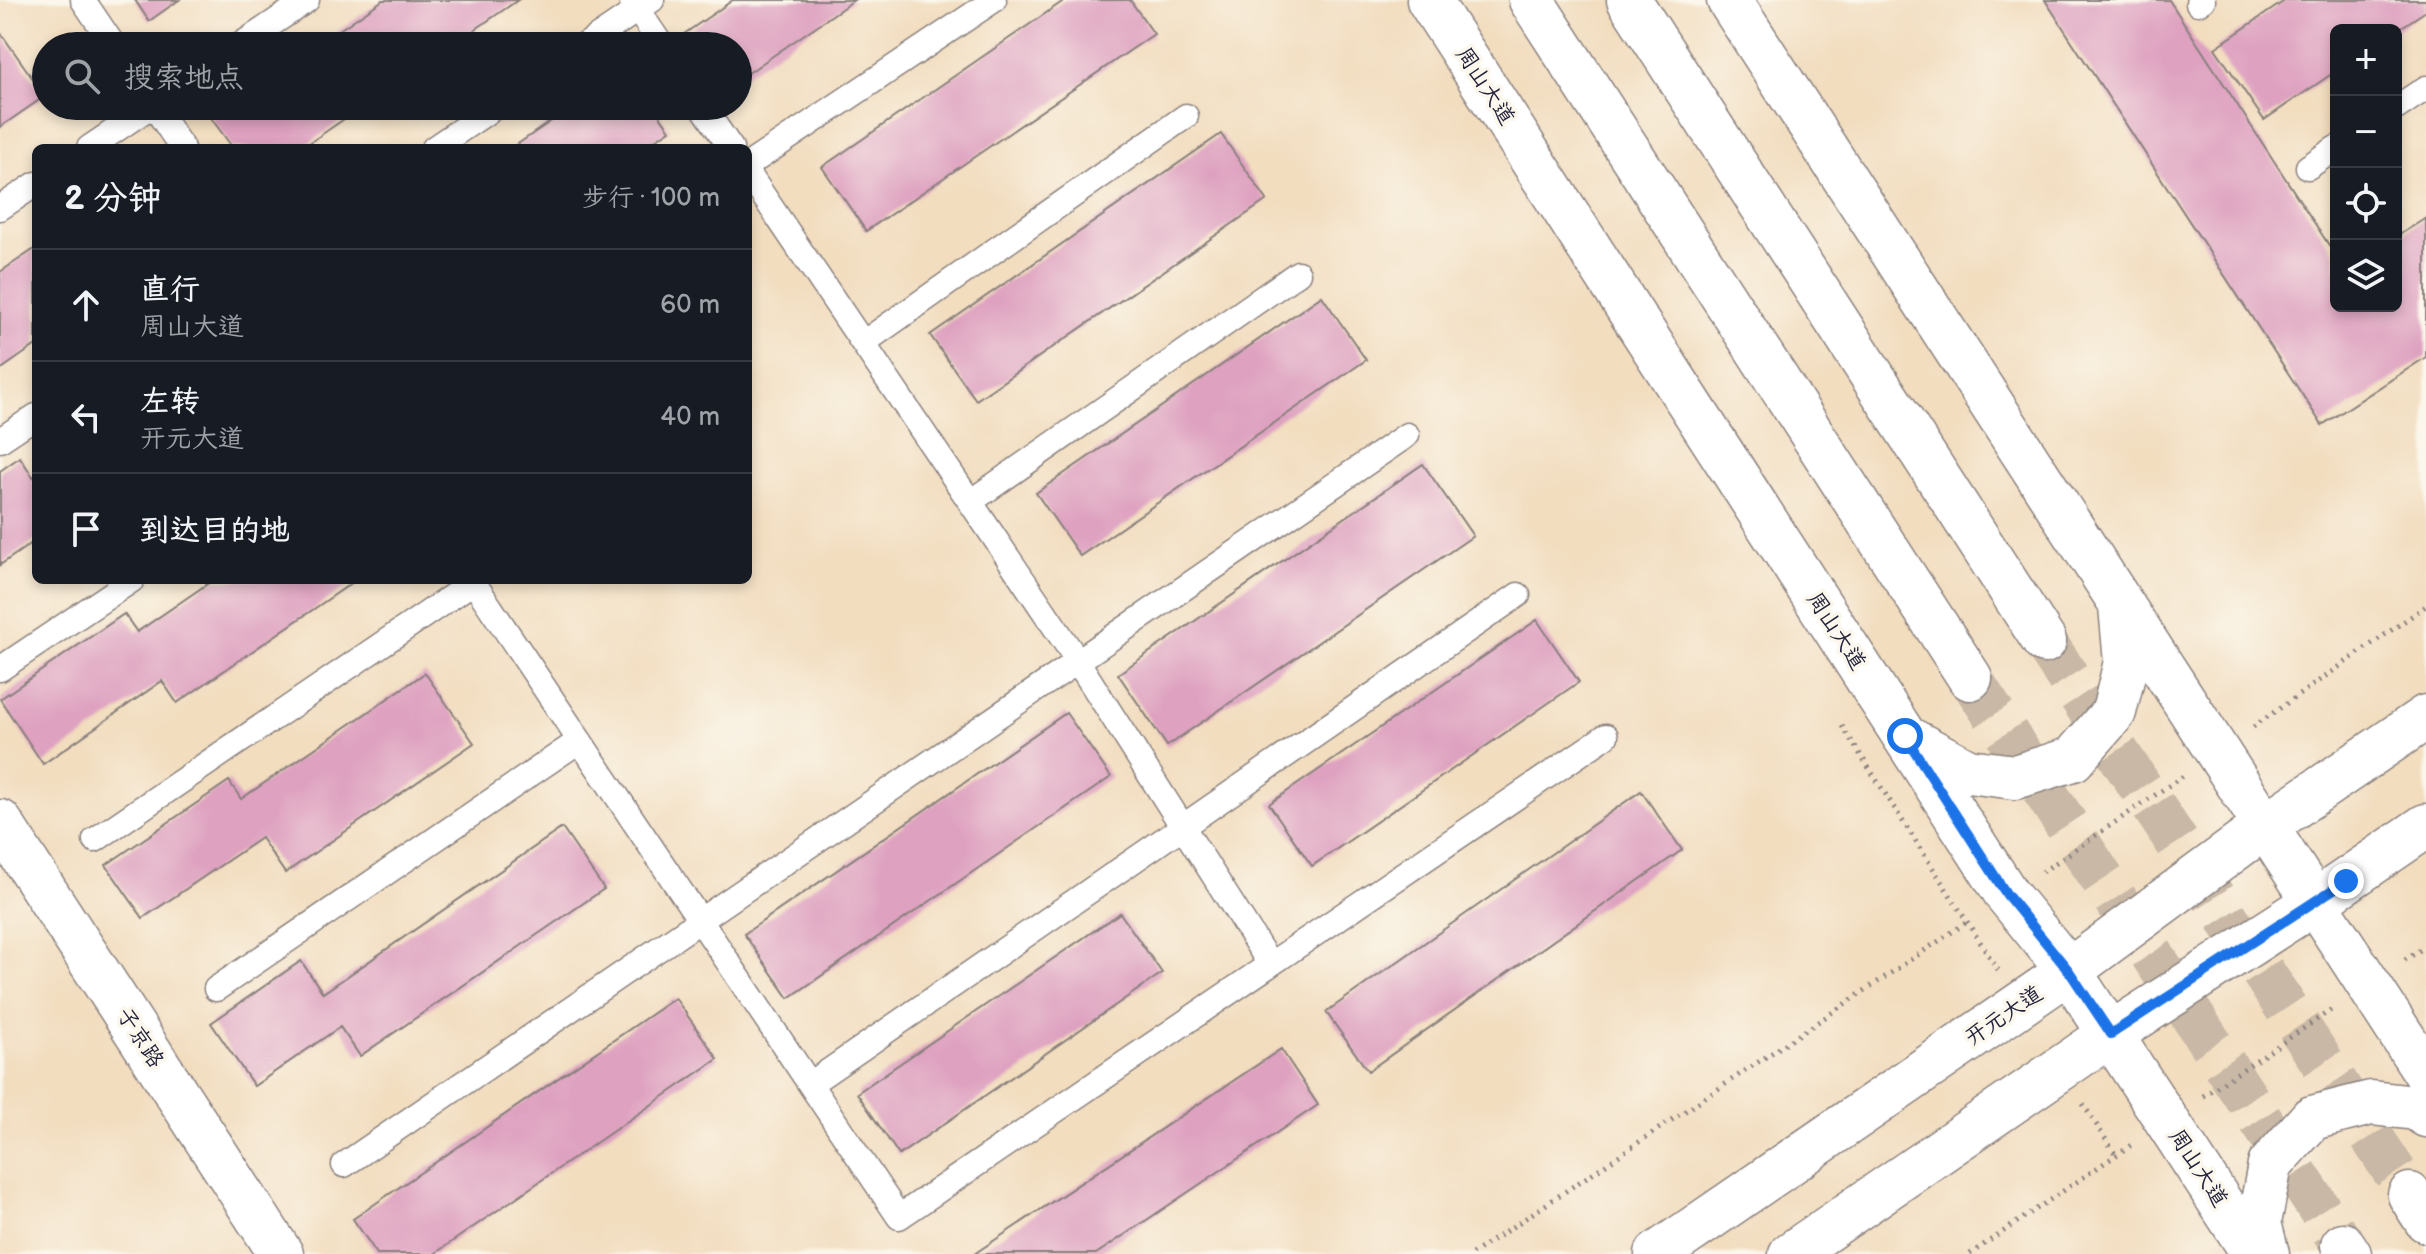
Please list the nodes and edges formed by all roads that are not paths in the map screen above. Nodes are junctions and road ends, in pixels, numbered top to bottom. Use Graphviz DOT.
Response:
graph roads {
  1 [pos="83,0"];
  2 [pos="307,0"];
  3 [pos="994,0"];
  4 [pos="1429,0"];
  5 [pos="1531,0"];
  6 [pos="1629,0"];
  7 [pos="1729,0"];
  8 [pos="640,3"];
  9 [pos="105,32"];
  10 [pos="260,32"];
  11 [pos="602,32"];
  12 [pos="655,32"];
  13 [pos="2426,88"];
  14 [pos="2402,104"];
  15 [pos="1186,116"];
  16 [pos="131,120"];
  17 [pos="162,120"];
  18 [pos="475,120"];
  19 [pos="712,120"];
  20 [pos="95,144"];
  21 [pos="179,144"];
  22 [pos="440,144"];
  23 [pos="728,144"];
  24 [pos="2330,152"];
  25 [pos="752,162"];
  26 [pos="2308,167"];
  27 [pos="752,179"];
  28 [pos="32,187"];
  29 [pos="0,208"];
  30 [pos="1298,273"];
  31 [pos="863,343"];
  32 [pos="32,419"];
  33 [pos="1407,435"];
  34 [pos="0,440"];
  35 [pos="970,502"];
  36 [pos="126,584"];
  37 [pos="468,584"];
  38 [pos="474,584"];
  39 [pos="1518,595"];
  40 [pos="2121,600"];
  41 [pos="2044,641"];
  42 [pos="1077,661"];
  43 [pos="0,669"];
  44 [pos="1970,678"];
  45 [pos="2426,717"];
  46 [pos="1606,736"];
  47 [pos="1905,736"];
  48 [pos="579,741"];
  49 [pos="0,822"];
  50 [pos="2267,825"];
  51 [pos="2426,826"];
  52 [pos="1182,827"];
  53 [pos="95,840"];
  54 [pos="2315,902"];
  55 [pos="700,920"];
  56 [pos="1270,964"];
  57 [pos="2069,971"];
  58 [pos="216,989"];
  59 [pos="2111,1034"];
  60 [pos="2426,1073"];
  61 [pos="810,1084"];
  62 [pos="2426,1115"];
  63 [pos="344,1165"];
  64 [pos="281,1254"];
  65 [pos="1657,1254"];
  66 [pos="1791,1254"];
  67 [pos="2254,1254"];
  68 [pos="2267,1254"];
  1 -- 9 [label="lane"];
  2 -- 10 [label="lane"];
  3 -- 25 [label="lane"];
  4 -- 47 [label="main road, 周山大道"];
  5 -- 44 [label="main road"];
  6 -- 41 [label="main road"];
  7 -- 40 [label="main road"];
  8 -- 11 [label="lane"];
  8 -- 12 [label="lane"];
  13 -- 14 [label="lane"];
  15 -- 31 [label="lane"];
  16 -- 20 [label="lane"];
  17 -- 21 [label="lane"];
  18 -- 22 [label="lane"];
  19 -- 23 [label="lane"];
  24 -- 26 [label="lane"];
  27 -- 31 [label="lane"];
  28 -- 29 [label="lane"];
  30 -- 35 [label="lane"];
  31 -- 35 [label="lane"];
  32 -- 34 [label="lane"];
  33 -- 42 [label="lane"];
  35 -- 42 [label="lane"];
  36 -- 43 [label="lane"];
  37 -- 53 [label="lane"];
  38 -- 48 [label="lane"];
  39 -- 52 [label="lane"];
  40 -- 47 [label="main road"];
  40 -- 50 [label="main road"];
  42 -- 52 [label="lane"];
  42 -- 55 [label="lane"];
  45 -- 50 [label="main road, 开元大道"];
  46 -- 56 [label="lane"];
  47 -- 57 [label="main road, 周山大道"];
  48 -- 55 [label="lane"];
  48 -- 58 [label="lane"];
  49 -- 64 [label="main road, 子京路"];
  50 -- 54 [label="main road"];
  50 -- 57 [label="main road, 开元大道"];
  51 -- 54 [label="main road"];
  52 -- 56 [label="lane"];
  52 -- 61 [label="lane"];
  54 -- 59 [label="main road"];
  54 -- 60 [label="main road"];
  55 -- 61 [label="lane"];
  55 -- 63 [label="lane"];
  56 -- 61 [label="lane"];
  57 -- 59 [label="main road, 周山大道"];
  57 -- 65 [label="main road, 开元大道"];
  59 -- 66 [label="main road"];
  59 -- 67 [label="main road, 周山大道"];
  62 -- 68 [label="main road"];
}
